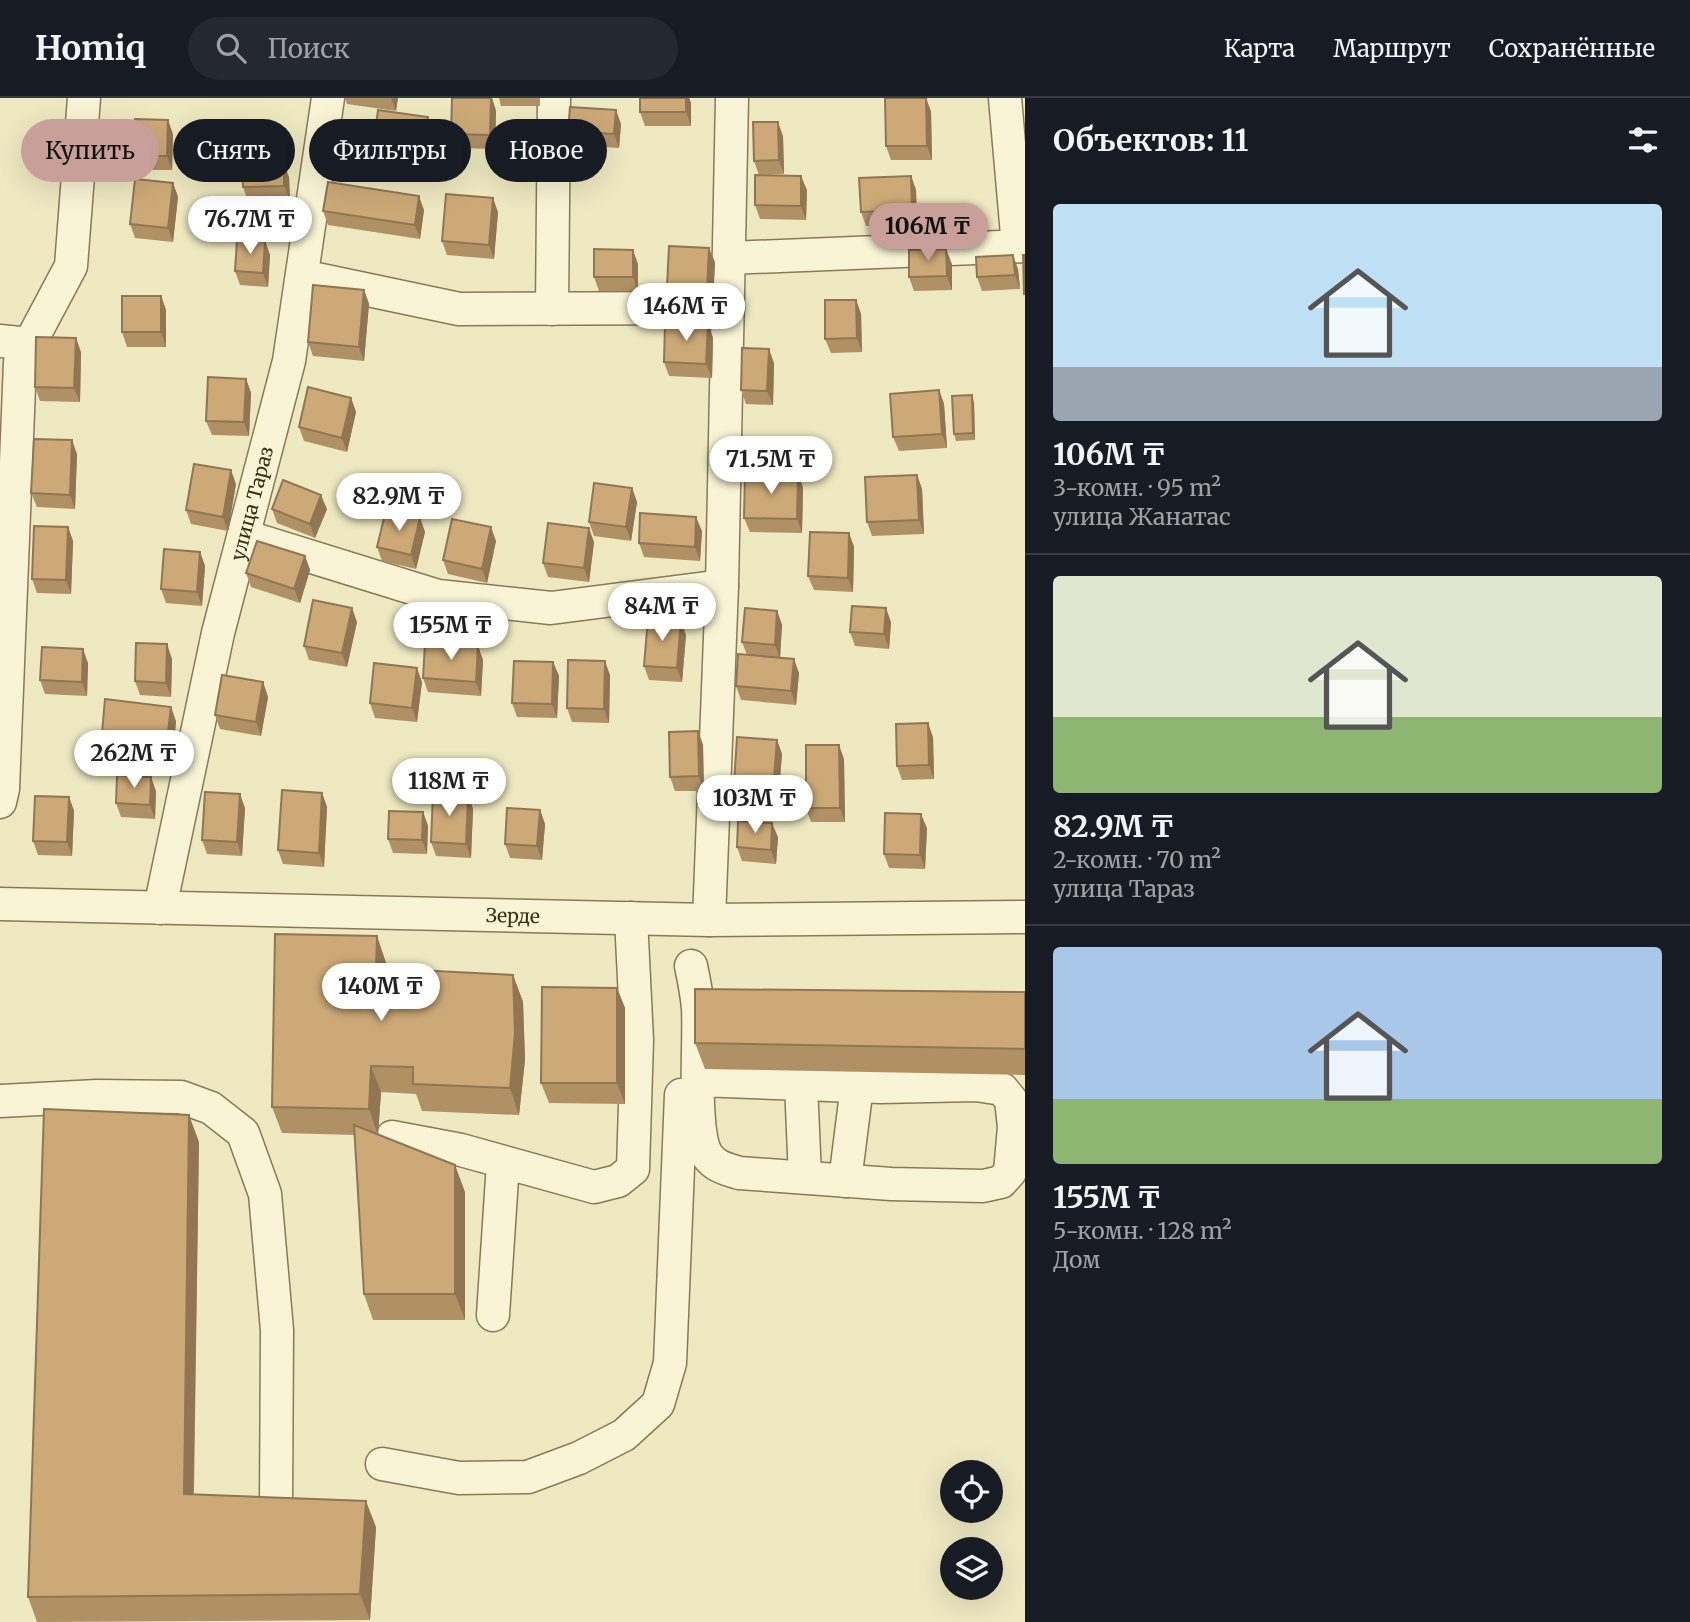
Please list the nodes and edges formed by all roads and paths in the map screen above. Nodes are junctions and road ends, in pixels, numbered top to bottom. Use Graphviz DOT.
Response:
graph roads {
  1 [pos="84,98"];
  2 [pos="328,98"];
  3 [pos="554,98"];
  4 [pos="732,98"];
  5 [pos="1005,98"];
  6 [pos="1022,246"];
  7 [pos="729,258"];
  8 [pos="302,276"];
  9 [pos="728,308"];
  10 [pos="552,309"];
  11 [pos="15,342"];
  12 [pos="244,536"];
  13 [pos="722,586"];
  14 [pos="4,684"];
  15 [pos="0,802"];
  16 [pos="0,904"];
  17 [pos="160,908"];
  18 [pos="1025,917"];
  19 [pos="631,918"];
  20 [pos="702,920"];
  21 [pos="691,966"];
  22 [pos="699,1080"];
  23 [pos="801,1084"];
  24 [pos="857,1086"];
  25 [pos="0,1101"];
  26 [pos="392,1137"];
  27 [pos="503,1163"];
  28 [pos="805,1177"];
  29 [pos="845,1181"];
  30 [pos="493,1315"];
  31 [pos="382,1464"];
  32 [pos="276,1507"];
  1 -- 11 [label="street"];
  2 -- 8 [label="street, улица Тараз"];
  3 -- 10 [label="street"];
  4 -- 7 [label="street"];
  5 -- 6 [label="street"];
  6 -- 7 [label="street"];
  7 -- 9 [label="street"];
  8 -- 10 [label="street"];
  8 -- 12 [label="street, улица Тараз"];
  9 -- 10 [label="street"];
  9 -- 13 [label="street"];
  11 -- 14 [label="street"];
  12 -- 13 [label="street"];
  12 -- 17 [label="street, улица Тараз"];
  13 -- 20 [label="street"];
  14 -- 15 [label="street"];
  16 -- 17 [label="street, Зерде"];
  17 -- 19 [label="street, Зерде"];
  18 -- 20 [label="street, Зерде"];
  19 -- 20 [label="street, Зерде"];
  19 -- 27 [label="street"];
  20 -- 21 [label="street"];
  21 -- 22 [label="street"];
  21 -- 31 [label="street"];
  22 -- 23 [label="street"];
  22 -- 28 [label="street"];
  23 -- 24 [label="street"];
  23 -- 28 [label="street"];
  24 -- 29 [label="street"];
  24 -- 29 [label="street"];
  25 -- 32 [label="street"];
  26 -- 27 [label="street"];
  27 -- 30 [label="street"];
  28 -- 29 [label="street"];
}
